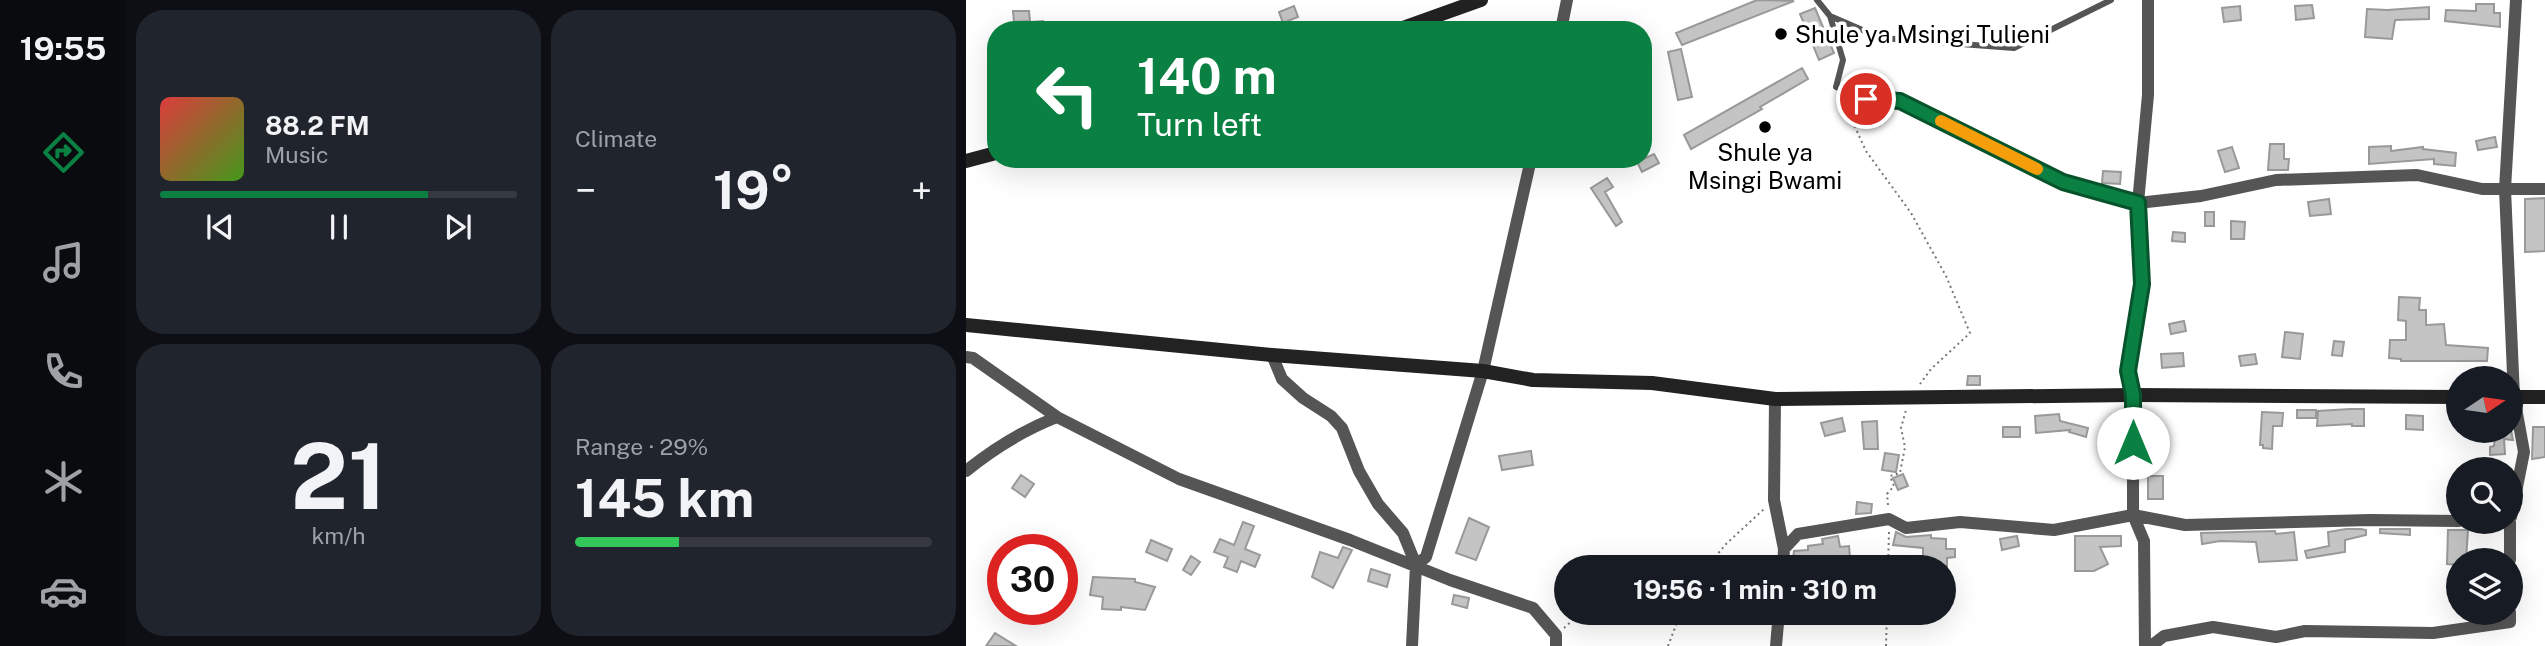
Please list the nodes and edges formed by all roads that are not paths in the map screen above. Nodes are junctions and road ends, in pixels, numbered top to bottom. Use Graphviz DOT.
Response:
graph roads {
  1 [pos="1482,0"];
  2 [pos="1567,0"];
  3 [pos="1817,0"];
  4 [pos="2111,0"];
  5 [pos="2148,0"];
  6 [pos="2516,0"];
  7 [pos="1830,16"];
  8 [pos="1422,21"];
  9 [pos="1563,21"];
  10 [pos="987,155"];
  11 [pos="966,161"];
  12 [pos="1529,168"];
  13 [pos="2505,189"];
  14 [pos="2545,189"];
  15 [pos="2138,203"];
  16 [pos="966,325"];
  17 [pos="1272,355"];
  18 [pos="966,357"];
  19 [pos="2511,366"];
  20 [pos="1483,371"];
  21 [pos="2133,395"];
  22 [pos="2446,397"];
  23 [pos="2524,397"];
  24 [pos="2545,397"];
  25 [pos="1775,400"];
  26 [pos="1056,417"];
  27 [pos="966,471"];
  28 [pos="2133,515"];
  29 [pos="2446,521"];
  30 [pos="1784,549"];
  31 [pos="1784,555"];
  32 [pos="1416,565"];
  33 [pos="1778,625"];
  34 [pos="2489,625"];
  35 [pos="1556,640"];
  36 [pos="1412,646"];
  37 [pos="1776,646"];
  38 [pos="2145,646"];
  39 [pos="2151,646"];
  1 -- 8 [label="street"];
  2 -- 9 [label="street"];
  3 -- 7 [label="lane"];
  4 -- 7 [label="lane"];
  5 -- 15 [label="street"];
  6 -- 13 [label="street"];
  7 -- 15 [label="lane"];
  10 -- 11 [label="street"];
  12 -- 20 [label="street"];
  13 -- 14 [label="street"];
  13 -- 15 [label="street"];
  13 -- 19 [label="street"];
  15 -- 21 [label="street"];
  16 -- 17 [label="street"];
  17 -- 20 [label="street"];
  17 -- 32 [label="street"];
  18 -- 26 [label="street"];
  20 -- 25 [label="street"];
  20 -- 32 [label="street"];
  21 -- 22 [label="street"];
  21 -- 25 [label="street"];
  21 -- 28 [label="street"];
  23 -- 24 [label="street"];
  25 -- 30 [label="street"];
  26 -- 27 [label="street"];
  26 -- 32 [label="street"];
  28 -- 29 [label="street"];
  28 -- 30 [label="street"];
  28 -- 38 [label="street"];
  30 -- 31 [label="street"];
  32 -- 35 [label="street"];
  32 -- 36 [label="street"];
  33 -- 37 [label="street"];
  34 -- 39 [label="street"];
}
